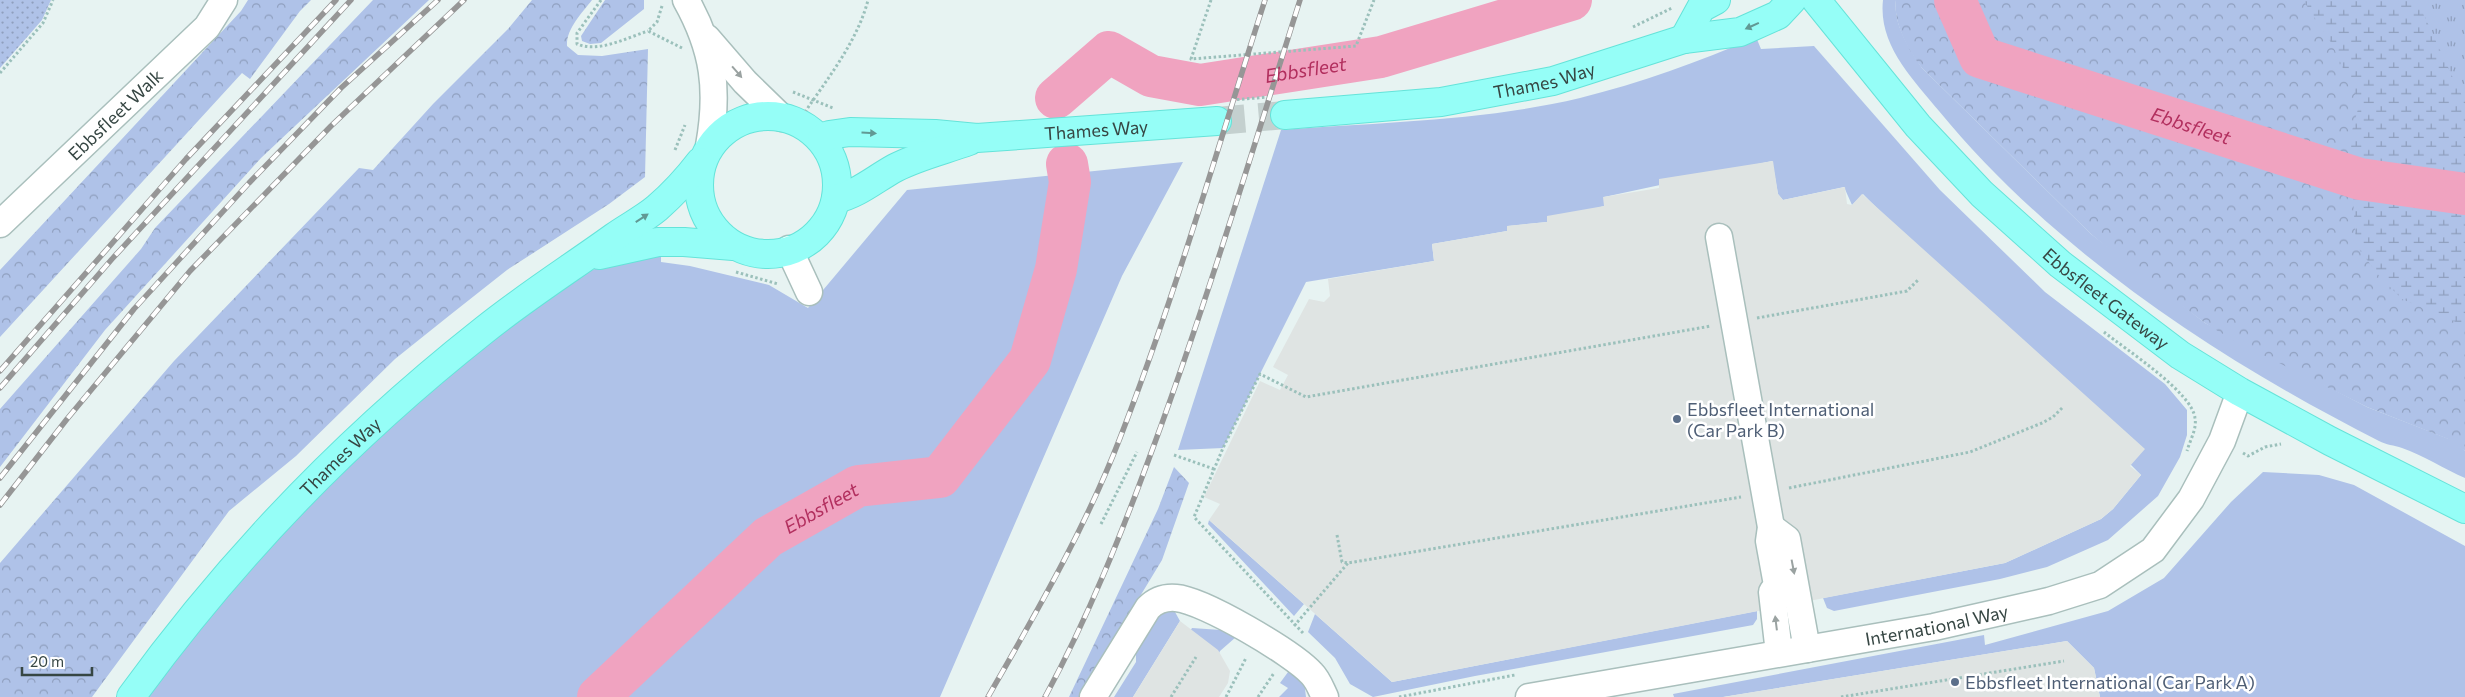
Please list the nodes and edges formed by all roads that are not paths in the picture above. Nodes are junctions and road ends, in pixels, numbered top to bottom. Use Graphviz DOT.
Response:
graph roads {
  1 [pos="224,0"];
  2 [pos="1716,0"];
  3 [pos="1792,0"];
  4 [pos="1816,0"];
  5 [pos="676,1"];
  6 [pos="1684,39"];
  7 [pos="697,42"];
  8 [pos="1281,106"];
  9 [pos="1222,111"];
  10 [pos="790,121"];
  11 [pos="977,138"];
  12 [pos="822,139"];
  13 [pos="704,154"];
  14 [pos="836,199"];
  15 [pos="0,224"];
  16 [pos="1719,237"];
  17 [pos="733,246"];
  18 [pos="789,249"];
  19 [pos="588,256"];
  20 [pos="808,292"];
  21 [pos="2240,392"];
  22 [pos="2465,509"];
  23 [pos="1771,527"];
  24 [pos="1807,649"];
  25 [pos="1779,654"];
  26 [pos="1621,689"];
  27 [pos="131,697"];
  28 [pos="1093,697"];
  29 [pos="1325,697"];
  30 [pos="1529,697"];
  1 -- 15 [label="street, Ebbsfleet Walk"];
  2 -- 6 [label="main road"];
  3 -- 6 [label="main road, Thames Way, one-way"];
  4 -- 21 [label="main road, Ebbsfleet Gateway"];
  5 -- 7 [label="street"];
  6 -- 8 [label="main road, Thames Way"];
  7 -- 10 [label="street, one-way"];
  7 -- 13 [label="street"];
  9 -- 11 [label="main road, Thames Way"];
  10 -- 12 [label="main road"];
  10 -- 13 [label="main road"];
  12 -- 11 [label="main road, Thames Way, one-way"];
  11 -- 14 [label="main road, Thames Way"];
  12 -- 14 [label="main road"];
  13 -- 17 [label="main road"];
  19 -- 13 [label="main road, Thames Way, one-way"];
  14 -- 18 [label="main road"];
  16 -- 23 [label="street"];
  17 -- 18 [label="main road"];
  17 -- 19 [label="main road, Thames Way"];
  18 -- 20 [label="street"];
  19 -- 27 [label="main road, Thames Way"];
  21 -- 22 [label="main road, Ebbsfleet Gateway"];
  21 -- 24 [label="street, International Way"];
  23 -- 24 [label="street, one-way"];
  25 -- 23 [label="street, one-way"];
  24 -- 25 [label="street, International Way"];
  25 -- 26 [label="street, International Way"];
  26 -- 30 [label="street, International Way"];
  28 -- 29 [label="street"];
}
